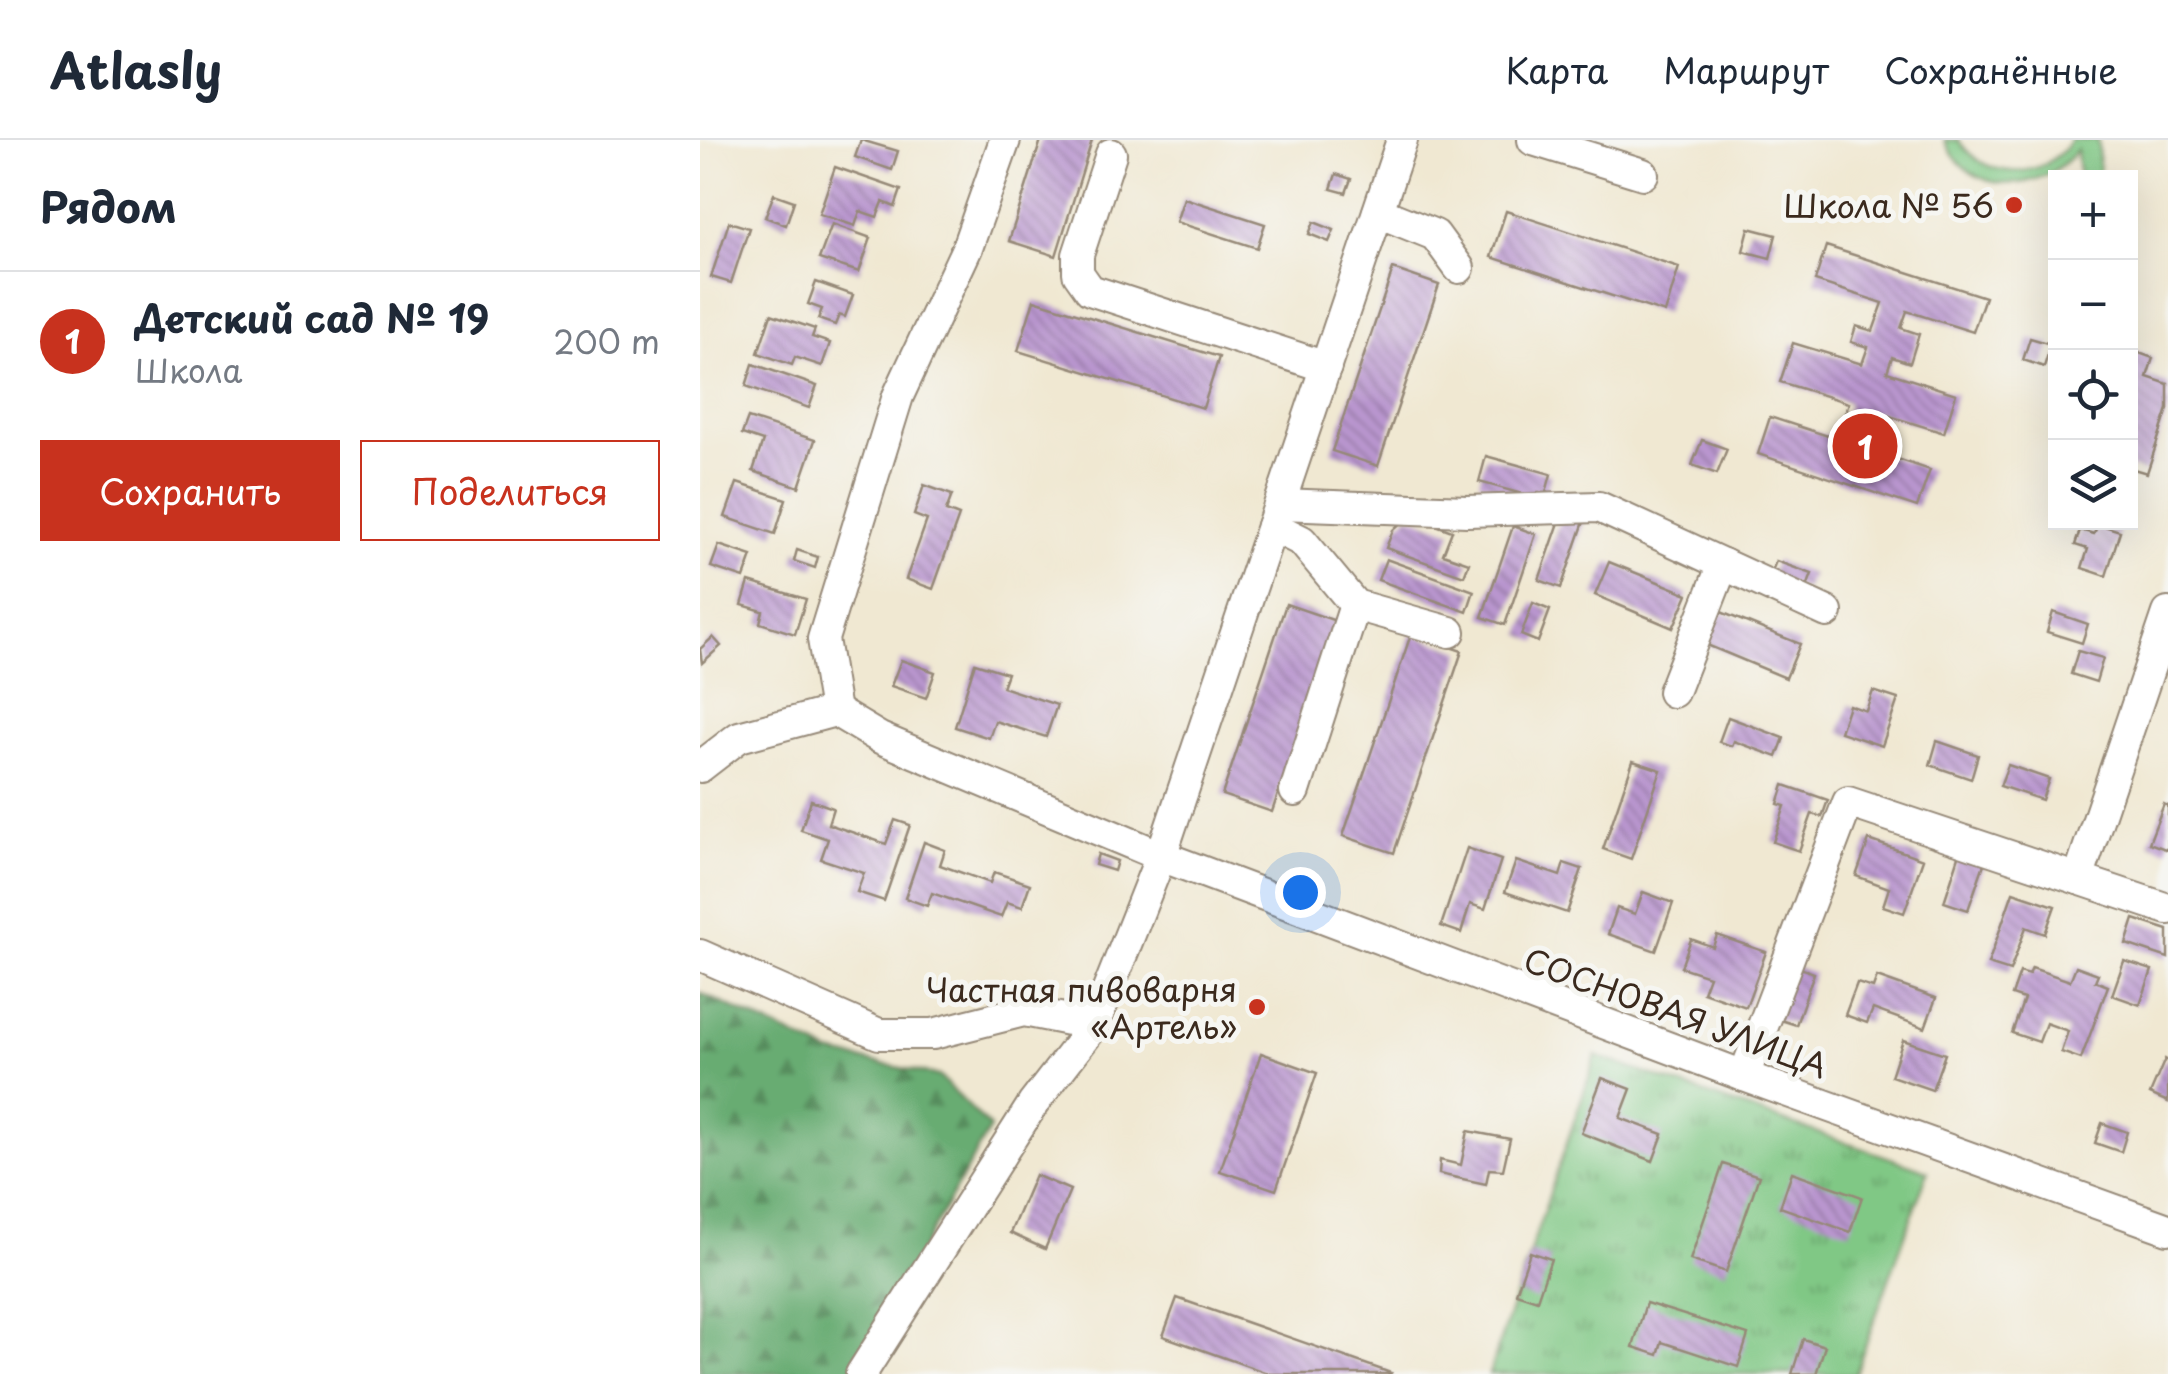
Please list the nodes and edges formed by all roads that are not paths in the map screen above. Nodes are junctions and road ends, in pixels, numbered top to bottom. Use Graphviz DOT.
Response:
graph roads {
  1 [pos="1005,140"];
  2 [pos="1402,140"];
  3 [pos="1533,140"];
  4 [pos="1111,154"];
  5 [pos="1643,174"];
  6 [pos="1378,212"];
  7 [pos="1459,268"];
  8 [pos="1326,367"];
  9 [pos="1276,515"];
  10 [pos="1723,564"];
  11 [pos="1356,605"];
  12 [pos="1827,612"];
  13 [pos="2168,612"];
  14 [pos="1450,632"];
  15 [pos="1673,692"];
  16 [pos="835,712"];
  17 [pos="700,767"];
  18 [pos="1294,791"];
  19 [pos="1161,856"];
  20 [pos="2078,879"];
  21 [pos="2168,910"];
  22 [pos="700,955"];
  23 [pos="1094,1025"];
  24 [pos="1744,1076"];
  25 [pos="2168,1229"];
  26 [pos="861,1374"];
  1 -- 16 [label="street"];
  2 -- 6 [label="street"];
  3 -- 5 [label="street"];
  4 -- 8 [label="street"];
  6 -- 7 [label="street"];
  6 -- 8 [label="street"];
  8 -- 9 [label="street"];
  9 -- 10 [label="street"];
  9 -- 11 [label="street"];
  9 -- 19 [label="street"];
  10 -- 12 [label="street"];
  10 -- 15 [label="street"];
  11 -- 14 [label="street"];
  11 -- 18 [label="street"];
  13 -- 20 [label="street"];
  16 -- 17 [label="street"];
  16 -- 19 [label="street, СОСНОВАЯ УЛИЦА"];
  19 -- 23 [label="street"];
  19 -- 24 [label="street, СОСНОВАЯ УЛИЦА"];
  20 -- 21 [label="street"];
  20 -- 24 [label="street"];
  22 -- 23 [label="street"];
  23 -- 26 [label="street"];
  24 -- 25 [label="street, СОСНОВАЯ УЛИЦА"];
}
